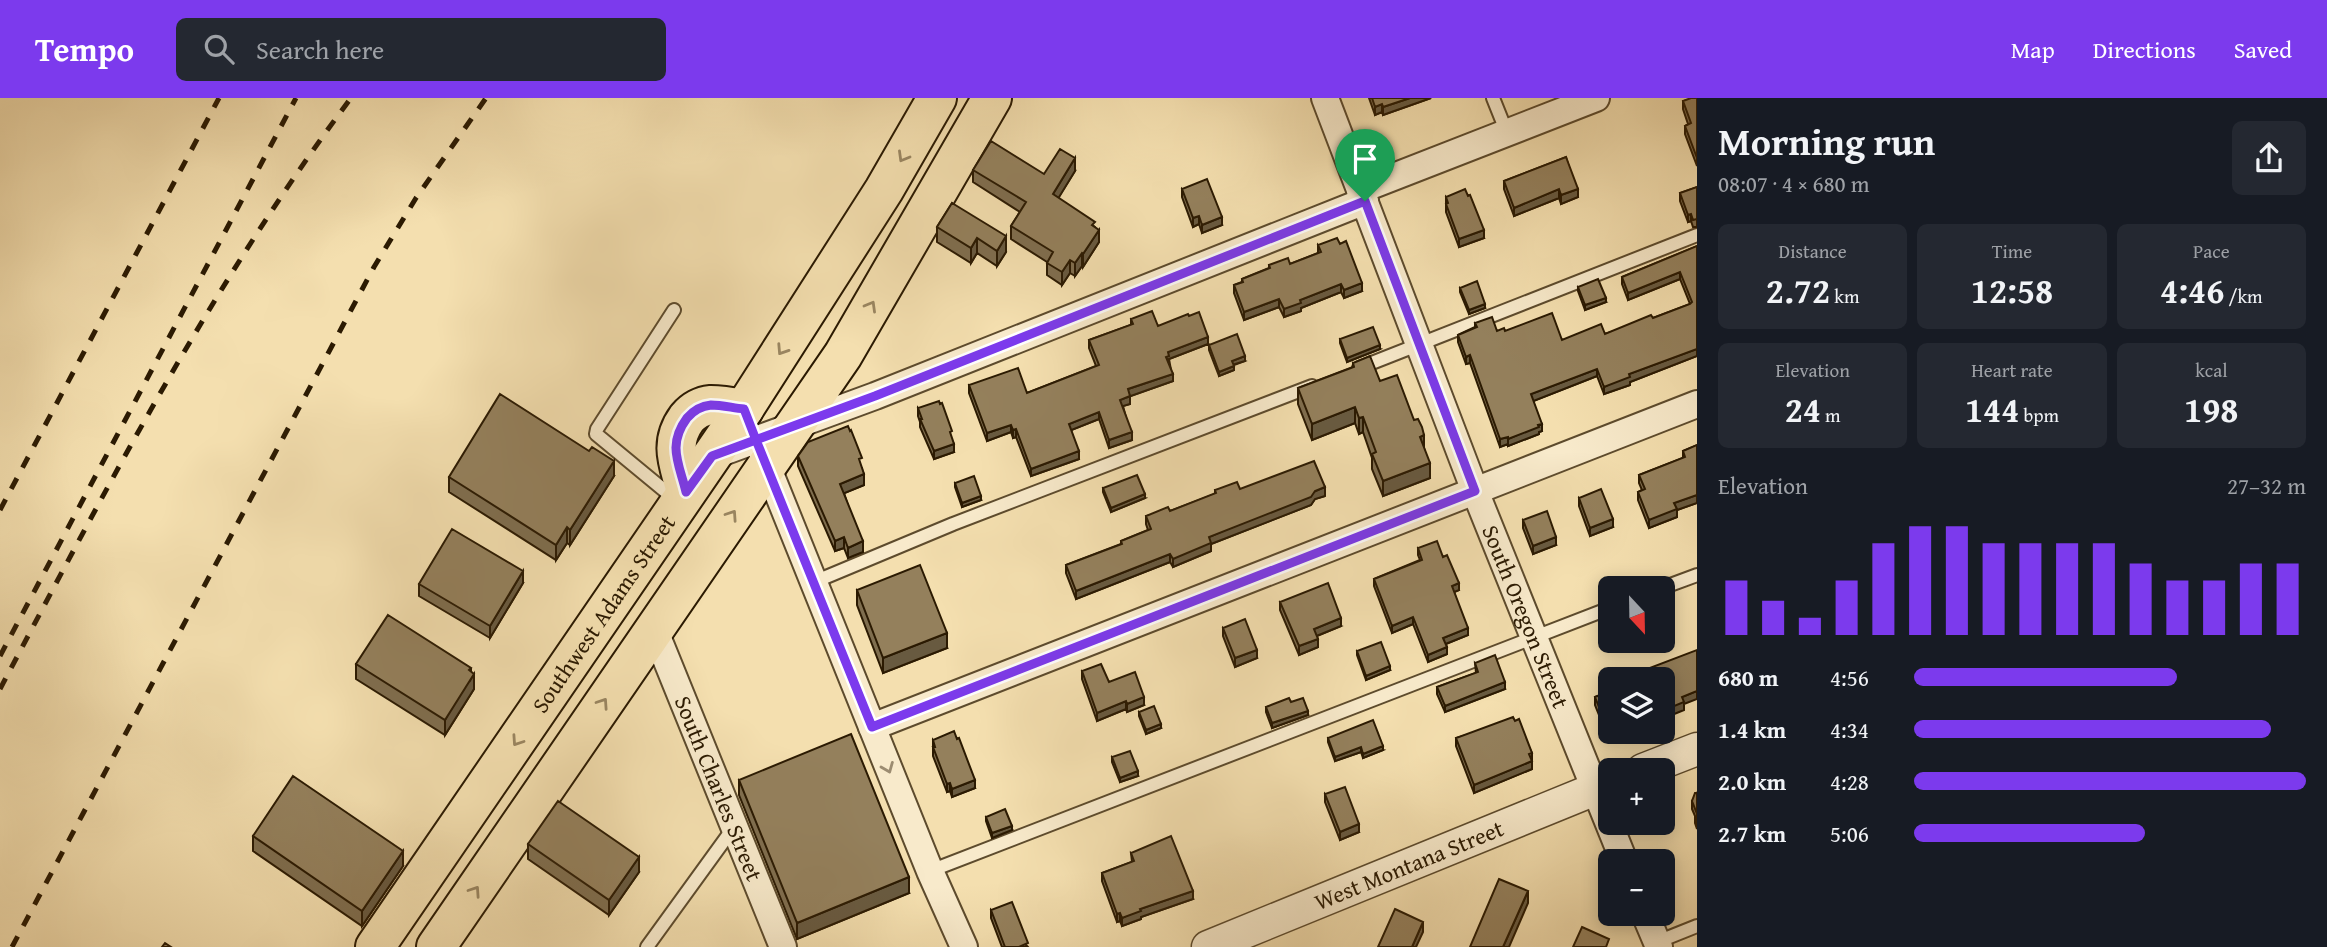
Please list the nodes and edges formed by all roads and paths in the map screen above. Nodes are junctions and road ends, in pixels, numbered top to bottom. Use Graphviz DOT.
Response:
graph roads {
  1 [pos="937,98"];
  2 [pos="992,98"];
  3 [pos="1325,98"];
  4 [pos="1493,98"];
  5 [pos="1597,98"];
  6 [pos="1507,133"];
  7 [pos="1363,195"];
  8 [pos="1697,235"];
  9 [pos="674,310"];
  10 [pos="1419,344"];
  11 [pos="843,355"];
  12 [pos="1341,374"];
  13 [pos="1328,379"];
  14 [pos="875,396"];
  15 [pos="1697,404"];
  16 [pos="765,435"];
  17 [pos="1475,491"];
  18 [pos="683,497"];
  19 [pos="1697,575"];
  20 [pos="814,582"];
  21 [pos="1675,583"];
  22 [pos="1598,613"];
  23 [pos="654,629"];
  24 [pos="1533,638"];
  25 [pos="872,727"];
  26 [pos="1697,749"];
  27 [pos="1674,758"];
  28 [pos="1598,775"];
  29 [pos="1598,788"];
  30 [pos="734,827"];
  31 [pos="930,871"];
  32 [pos="1650,926"];
  33 [pos="1697,926"];
  34 [pos="1658,944"];
  35 [pos="375,947"];
  36 [pos="436,947"];
  37 [pos="647,947"];
  38 [pos="783,947"];
  39 [pos="964,947"];
  40 [pos="1208,947"];
  1 -- 16 [label="main road, Southwest Adams Street, one-way"];
  11 -- 2 [label="main road, Southwest Adams Street, one-way"];
  3 -- 7 [label="street, South Oregon Street"];
  4 -- 6 [label="lane"];
  5 -- 6 [label="street"];
  6 -- 7 [label="street"];
  7 -- 10 [label="street, South Oregon Street"];
  7 -- 14 [label="street"];
  8 -- 10 [label="lane"];
  9 -- 18 [label="lane"];
  10 -- 12 [label="lane"];
  10 -- 17 [label="street, South Oregon Street"];
  11 -- 14 [label="street"];
  11 -- 16 [label="main road, Southwest Adams Street"];
  13 -- 20 [label="lane"];
  14 -- 16 [label="street"];
  15 -- 17 [label="street"];
  16 -- 18 [label="main road, Southwest Adams Street"];
  16 -- 18 [label="main road"];
  16 -- 20 [label="street"];
  23 -- 16 [label="main road, Southwest Adams Street, one-way"];
  17 -- 24 [label="street, South Oregon Street"];
  17 -- 25 [label="street"];
  18 -- 35 [label="main road, Southwest Adams Street, one-way"];
  19 -- 21 [label="lane"];
  20 -- 25 [label="street"];
  22 -- 24 [label="lane"];
  23 -- 30 [label="street, South Charles Street"];
  36 -- 23 [label="main road, Southwest Adams Street, one-way"];
  24 -- 28 [label="street, South Oregon Street"];
  24 -- 31 [label="lane"];
  25 -- 31 [label="street, one-way"];
  26 -- 27 [label="street"];
  29 -- 40 [label="street, West Montana Street"];
  30 -- 37 [label="lane"];
  30 -- 38 [label="street, South Charles Street"];
  31 -- 39 [label="street"];
  32 -- 34 [label="street"];
  33 -- 34 [label="lane"];
}
